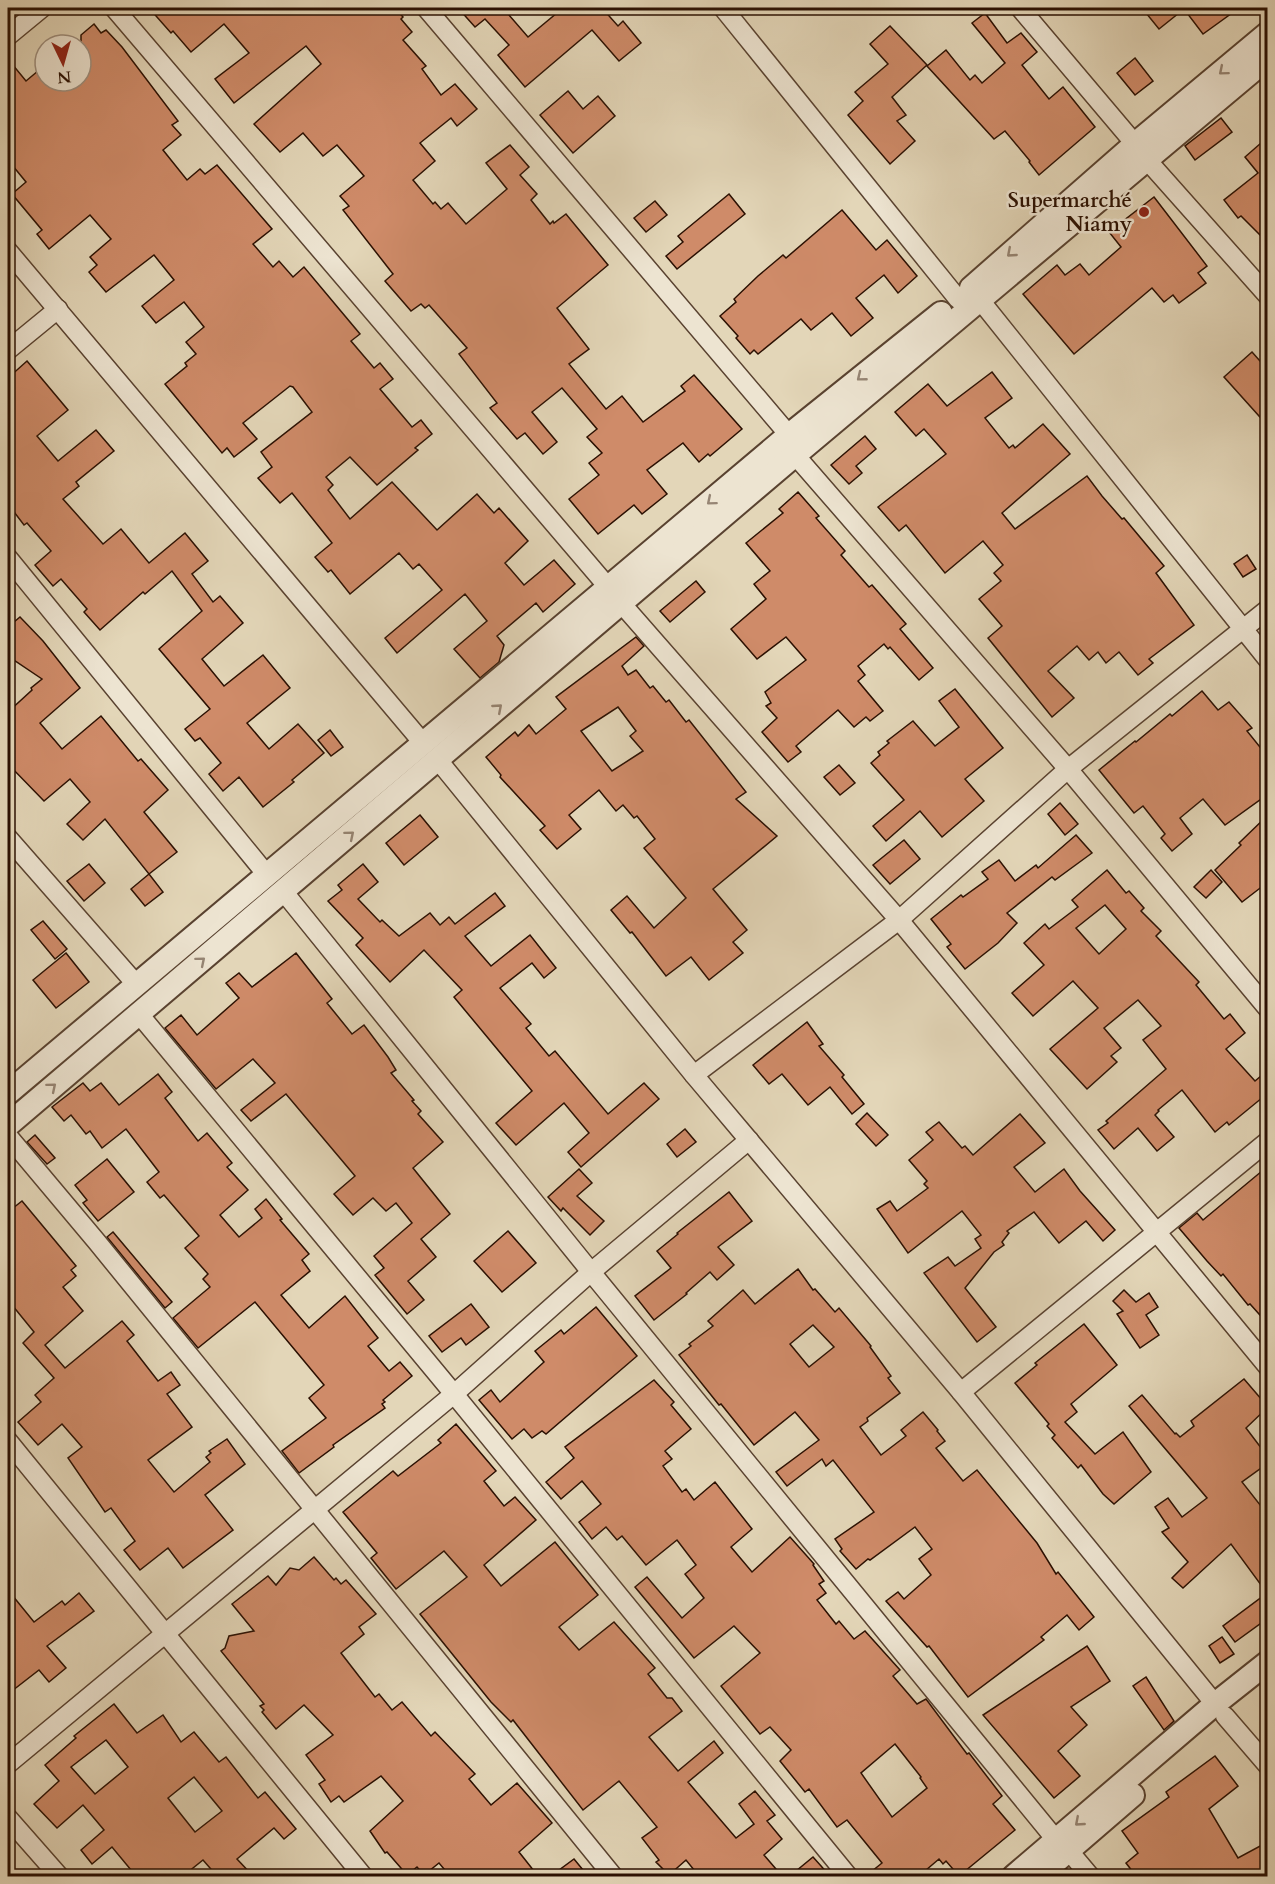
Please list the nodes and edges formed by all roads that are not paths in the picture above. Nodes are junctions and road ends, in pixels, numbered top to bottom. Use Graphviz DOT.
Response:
graph roads {
  1 [pos="42,8"];
  2 [pos="114,8"];
  3 [pos="426,8"];
  4 [pos="723,8"];
  5 [pos="1020,8"];
  6 [pos="1268,33"];
  7 [pos="8,36"];
  8 [pos="1268,58"];
  9 [pos="1141,152"];
  10 [pos="8,251"];
  11 [pos="1268,296"];
  12 [pos="969,299"];
  13 [pos="58,309"];
  14 [pos="8,350"];
  15 [pos="792,445"];
  16 [pos="8,558"];
  17 [pos="614,595"];
  18 [pos="1268,609"];
  19 [pos="1242,631"];
  20 [pos="1268,660"];
  21 [pos="423,743"];
  22 [pos="438,760"];
  23 [pos="1068,769"];
  24 [pos="8,838"];
  25 [pos="267,875"];
  26 [pos="284,891"];
  27 [pos="899,920"];
  28 [pos="136,984"];
  29 [pos="1268,1009"];
  30 [pos="139,1014"];
  31 [pos="694,1075"];
  32 [pos="8,1093"];
  33 [pos="8,1125"];
  34 [pos="8,1136"];
  35 [pos="750,1140"];
  36 [pos="1268,1141"];
  37 [pos="1156,1233"];
  38 [pos="591,1272"];
  39 [pos="1268,1367"];
  40 [pos="961,1392"];
  41 [pos="454,1394"];
  42 [pos="8,1442"];
  43 [pos="314,1510"];
  44 [pos="165,1634"];
  45 [pos="1268,1662"];
  46 [pos="1268,1681"];
  47 [pos="1220,1710"];
  48 [pos="8,1764"];
  49 [pos="1268,1766"];
  50 [pos="8,1818"];
  51 [pos="1063,1846"];
  52 [pos="59,1876"];
  53 [pos="363,1876"];
  54 [pos="613,1876"];
  55 [pos="848,1876"];
  56 [pos="1014,1876"];
  57 [pos="1039,1876"];
  58 [pos="1090,1876"];
  1 -- 7 [label="street"];
  2 -- 17 [label="street"];
  3 -- 15 [label="street"];
  4 -- 12 [label="street"];
  5 -- 9 [label="street"];
  6 -- 9 [label="street, one-way"];
  8 -- 9 [label="street"];
  9 -- 11 [label="street"];
  9 -- 12 [label="street"];
  10 -- 13 [label="street"];
  12 -- 15 [label="street"];
  12 -- 19 [label="street"];
  13 -- 14 [label="street"];
  13 -- 21 [label="street"];
  15 -- 17 [label="street"];
  15 -- 23 [label="street"];
  16 -- 25 [label="street"];
  17 -- 21 [label="street"];
  22 -- 17 [label="street, one-way"];
  17 -- 27 [label="street"];
  18 -- 19 [label="street"];
  19 -- 20 [label="street"];
  19 -- 23 [label="street"];
  21 -- 25 [label="street"];
  26 -- 22 [label="street, one-way"];
  22 -- 31 [label="street"];
  23 -- 27 [label="street"];
  23 -- 29 [label="street"];
  24 -- 28 [label="street"];
  25 -- 28 [label="street"];
  30 -- 26 [label="street, one-way"];
  26 -- 38 [label="street"];
  27 -- 31 [label="street"];
  27 -- 37 [label="street"];
  28 -- 32 [label="street"];
  33 -- 30 [label="street, one-way"];
  30 -- 41 [label="street"];
  31 -- 35 [label="street"];
  34 -- 43 [label="street"];
  35 -- 38 [label="street"];
  35 -- 40 [label="street"];
  36 -- 37 [label="street"];
  37 -- 39 [label="street"];
  37 -- 40 [label="street"];
  38 -- 41 [label="street"];
  38 -- 51 [label="street"];
  40 -- 47 [label="street"];
  41 -- 43 [label="street"];
  41 -- 55 [label="street"];
  42 -- 44 [label="street"];
  43 -- 44 [label="street"];
  43 -- 54 [label="street"];
  44 -- 48 [label="street"];
  44 -- 53 [label="street"];
  45 -- 47 [label="street"];
  46 -- 47 [label="street"];
  47 -- 49 [label="street"];
  47 -- 51 [label="street"];
  50 -- 52 [label="street"];
  51 -- 56 [label="street"];
  51 -- 57 [label="street"];
  51 -- 58 [label="street"];
}
